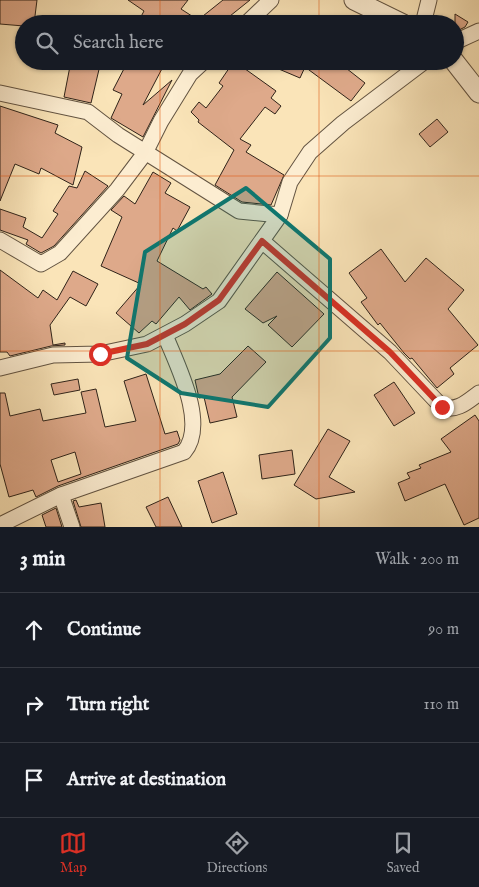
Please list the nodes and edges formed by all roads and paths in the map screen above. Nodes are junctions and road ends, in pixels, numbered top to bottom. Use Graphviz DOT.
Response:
graph roads {
  1 [pos="271,0"];
  2 [pos="354,0"];
  3 [pos="429,0"];
  4 [pos="255,15"];
  5 [pos="385,15"];
  6 [pos="425,15"];
  7 [pos="479,31"];
  8 [pos="464,38"];
  9 [pos="194,70"];
  10 [pos="413,70"];
  11 [pos="461,70"];
  12 [pos="0,93"];
  13 [pos="479,93"];
  14 [pos="146,153"];
  15 [pos="280,215"];
  16 [pos="0,240"];
  17 [pos="262,241"];
  18 [pos="165,335"];
  19 [pos="0,368"];
  20 [pos="479,393"];
  21 [pos="60,495"];
  22 [pos="0,524"];
  23 [pos="72,527"];
  1 -- 4 [label="street"];
  2 -- 5 [label="street"];
  3 -- 6 [label="street"];
  7 -- 8 [label="street"];
  9 -- 14 [label="street"];
  10 -- 15 [label="street"];
  11 -- 13 [label="street"];
  12 -- 14 [label="street"];
  14 -- 15 [label="street"];
  14 -- 16 [label="street"];
  15 -- 17 [label="street"];
  17 -- 18 [label="street"];
  17 -- 20 [label="street"];
  18 -- 19 [label="street"];
  18 -- 21 [label="street"];
  21 -- 22 [label="street"];
  21 -- 23 [label="street"];
}
